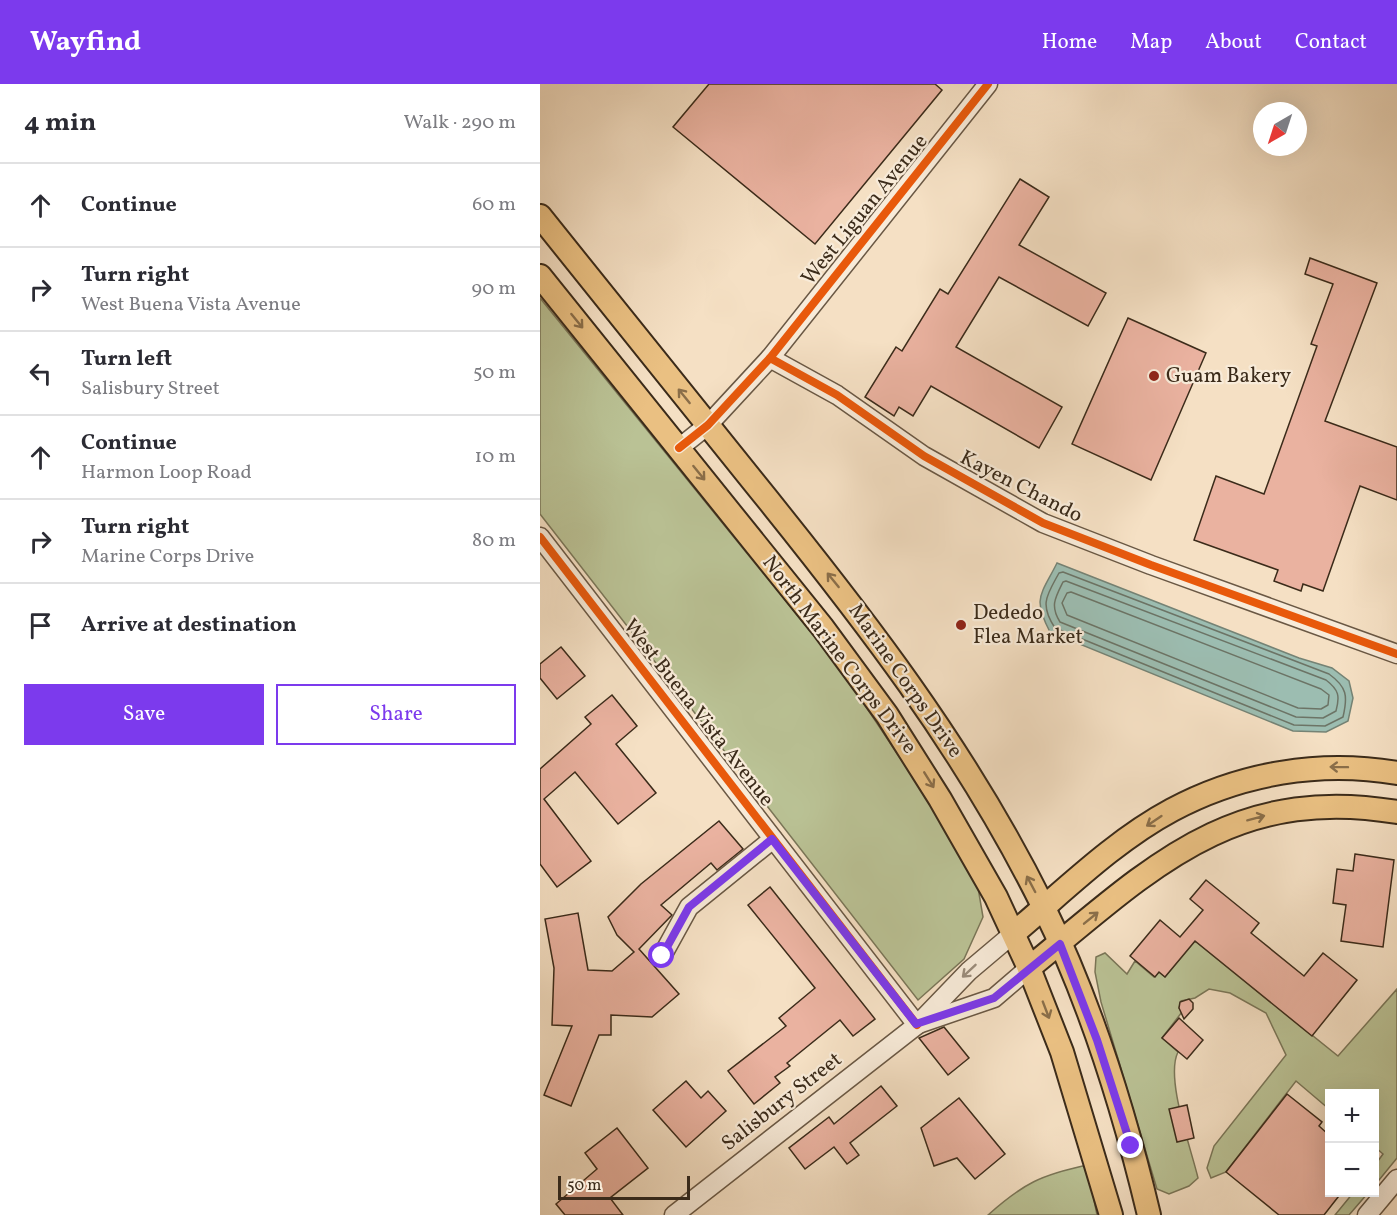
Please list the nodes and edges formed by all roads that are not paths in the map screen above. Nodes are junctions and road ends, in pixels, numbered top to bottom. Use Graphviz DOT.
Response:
graph roads {
  1 [pos="988,84"];
  2 [pos="540,216"];
  3 [pos="540,276"];
  4 [pos="770,358"];
  5 [pos="708,425"];
  6 [pos="679,448"];
  7 [pos="540,537"];
  8 [pos="1397,654"];
  9 [pos="1397,772"];
  10 [pos="1397,812"];
  11 [pos="772,839"];
  12 [pos="1044,908"];
  13 [pos="1014,933"];
  14 [pos="1060,944"];
  15 [pos="662,956"];
  16 [pos="1029,968"];
  17 [pos="916,1024"];
  18 [pos="1397,1179"];
  19 [pos="674,1215"];
  20 [pos="1111,1215"];
  21 [pos="1149,1215"];
  22 [pos="1367,1215"];
  1 -- 4 [label="street, West Liguan Avenue"];
  5 -- 2 [label="main road, Marine Corps Drive, one-way"];
  3 -- 6 [label="main road, North Marine Corps Drive, one-way"];
  4 -- 5 [label="street"];
  4 -- 8 [label="street, Kayen Chando"];
  5 -- 6 [label="street"];
  12 -- 5 [label="main road, Marine Corps Drive, one-way"];
  6 -- 13 [label="main road, North Marine Corps Drive, one-way"];
  7 -- 11 [label="street, West Buena Vista Avenue"];
  9 -- 12 [label="main road, one-way"];
  14 -- 10 [label="main road, one-way"];
  11 -- 15 [label="street"];
  11 -- 17 [label="street, West Buena Vista Avenue"];
  12 -- 13 [label="main road"];
  12 -- 14 [label="main road, Marine Corps Drive"];
  13 -- 16 [label="main road, North Marine Corps Drive"];
  13 -- 17 [label="street, Salisbury Street, one-way"];
  14 -- 16 [label="main road"];
  14 -- 21 [label="main road, Marine Corps Drive"];
  16 -- 17 [label="street, Salisbury Street"];
  16 -- 20 [label="main road, North Marine Corps Drive, one-way"];
  17 -- 19 [label="street, Salisbury Street"];
  18 -- 22 [label="street"];
}
